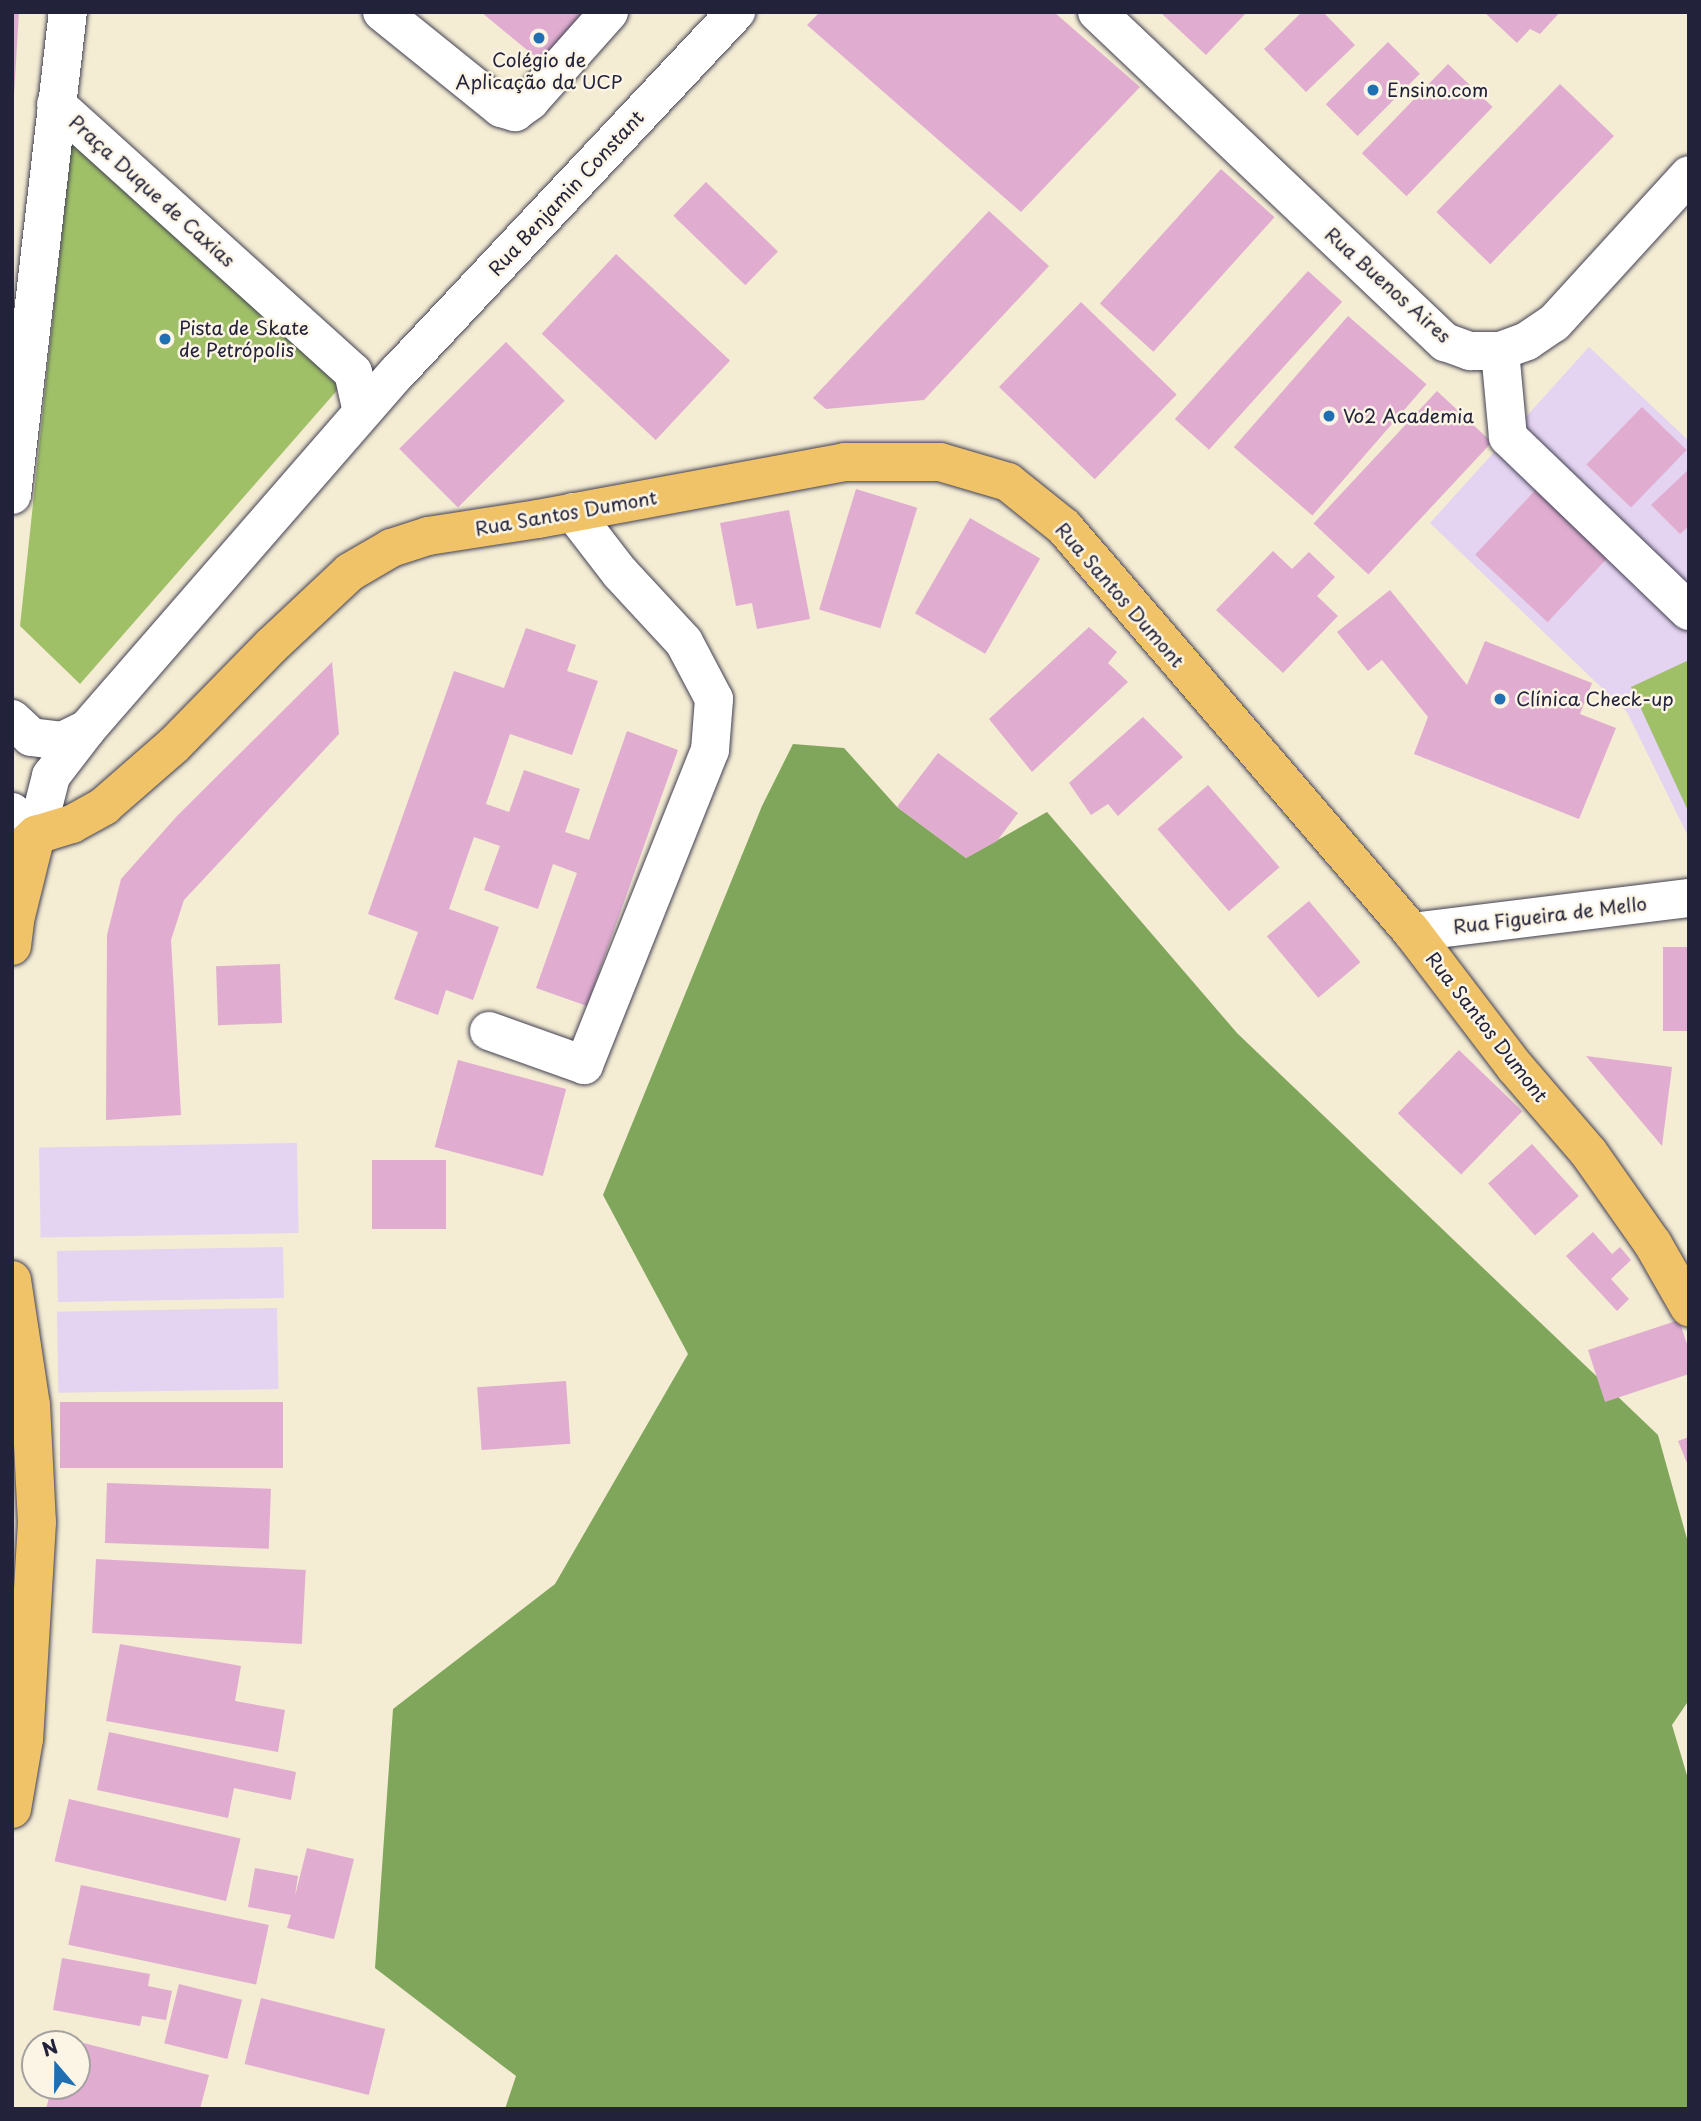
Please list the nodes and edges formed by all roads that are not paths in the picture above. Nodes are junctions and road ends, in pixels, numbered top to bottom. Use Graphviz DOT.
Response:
graph roads {
  1 [pos="68,12"];
  2 [pos="382,12"];
  3 [pos="609,12"];
  4 [pos="736,12"];
  5 [pos="1097,12"];
  6 [pos="56,104"];
  7 [pos="1689,175"];
  8 [pos="1500,351"];
  9 [pos="353,372"];
  10 [pos="396,374"];
  11 [pos="362,412"];
  12 [pos="12,495"];
  13 [pos="573,512"];
  14 [pos="1689,611"];
  15 [pos="12,719"];
  16 [pos="86,729"];
  17 [pos="20,835"];
  18 [pos="1689,898"];
  19 [pos="1412,932"];
  20 [pos="12,946"];
  21 [pos="488,1031"];
  22 [pos="12,1280"];
  23 [pos="1689,1307"];
  24 [pos="12,1809"];
  1 -- 6 [label="street"];
  2 -- 3 [label="street"];
  4 -- 10 [label="street, Rua Benjamin Constant"];
  5 -- 8 [label="street, Rua Buenos Aires"];
  6 -- 9 [label="street, Praça Duque de Caxias"];
  6 -- 12 [label="street, Praça Duque de Caxias"];
  7 -- 8 [label="street, Rua Buenos Aires"];
  8 -- 14 [label="street"];
  9 -- 10 [label="street"];
  9 -- 11 [label="street"];
  10 -- 11 [label="street"];
  11 -- 16 [label="street"];
  13 -- 17 [label="main road, Rua Santos Dumont"];
  13 -- 19 [label="main road, Rua Santos Dumont"];
  13 -- 21 [label="street"];
  15 -- 16 [label="street"];
  16 -- 17 [label="street"];
  17 -- 20 [label="main road"];
  18 -- 19 [label="street, Rua Figueira de Mello"];
  19 -- 23 [label="main road, Rua Santos Dumont"];
  22 -- 24 [label="main road"];
}
